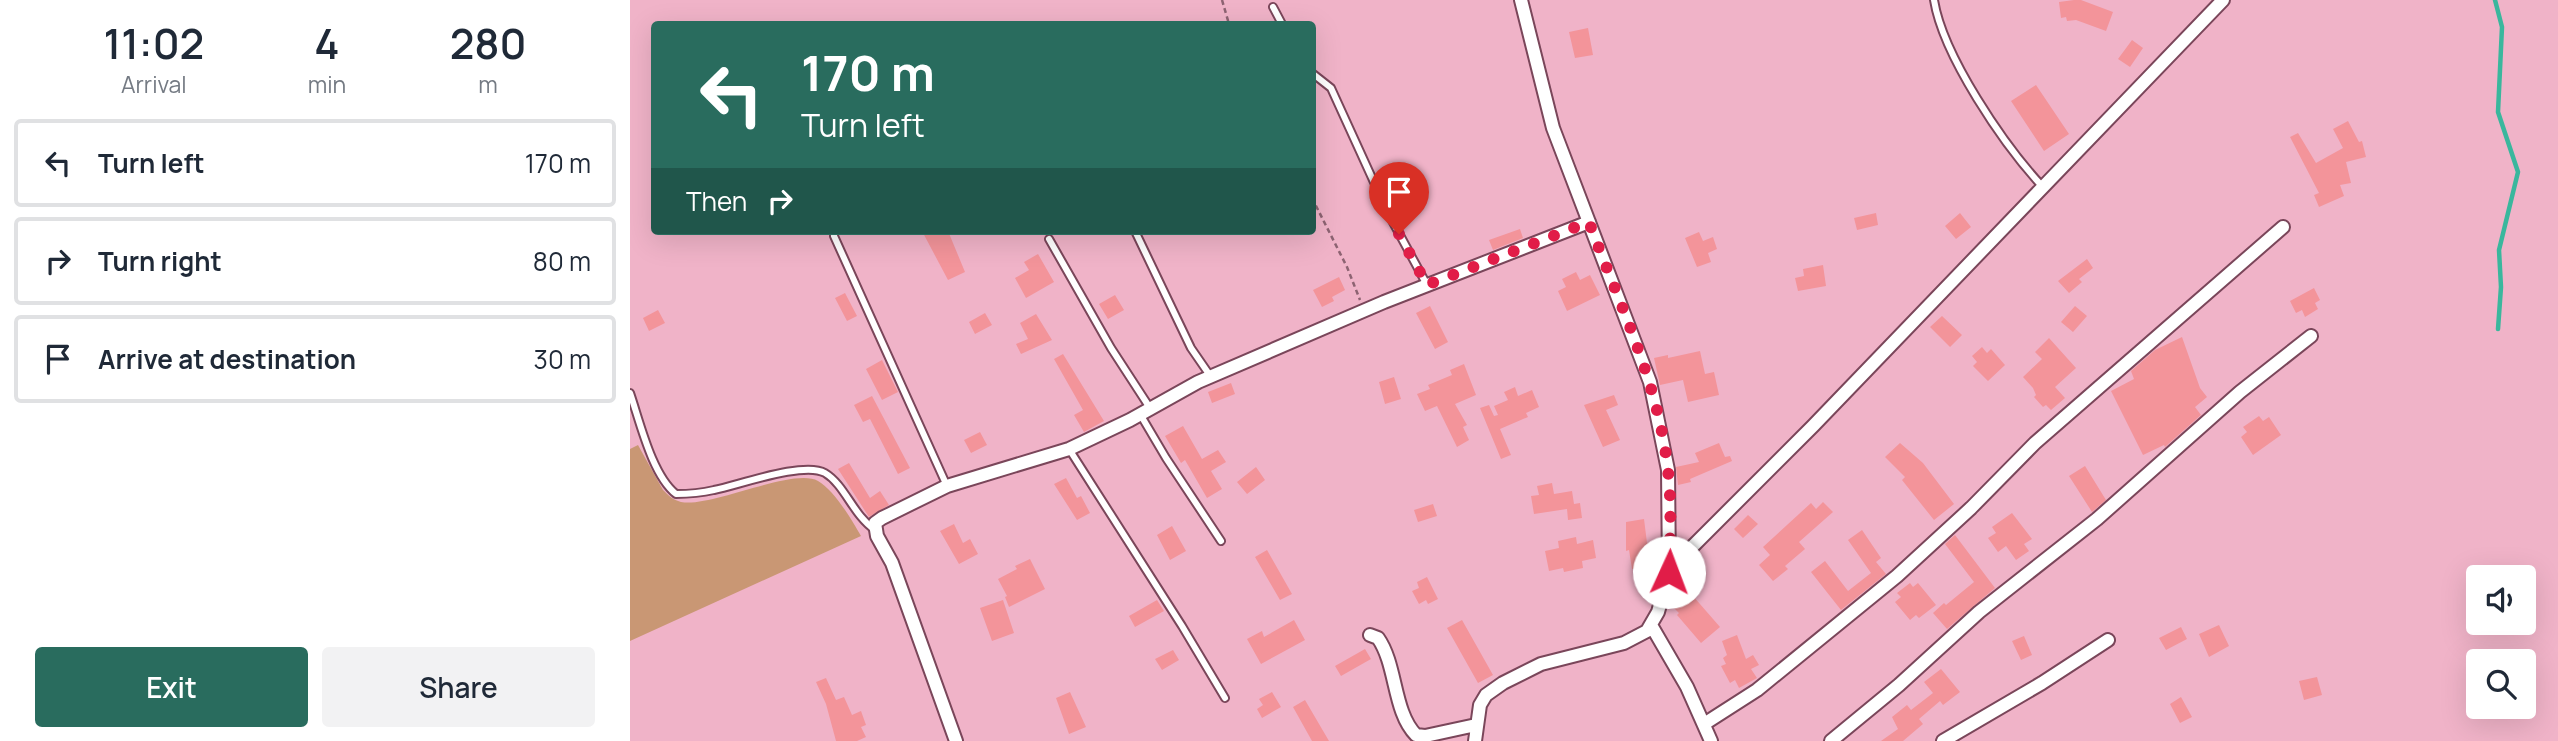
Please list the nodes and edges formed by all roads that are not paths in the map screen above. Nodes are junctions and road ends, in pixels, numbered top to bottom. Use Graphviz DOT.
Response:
graph roads {
  1 [pos="1521,0"];
  2 [pos="1934,0"];
  3 [pos="2223,0"];
  4 [pos="1273,7"];
  5 [pos="1280,21"];
  6 [pos="1316,77"];
  7 [pos="2042,186"];
  8 [pos="1589,222"];
  9 [pos="2283,227"];
  10 [pos="1137,235"];
  11 [pos="834,236"];
  12 [pos="1049,239"];
  13 [pos="1427,285"];
  14 [pos="2311,336"];
  15 [pos="1211,377"];
  16 [pos="630,393"];
  17 [pos="1145,411"];
  18 [pos="1069,449"];
  19 [pos="947,486"];
  20 [pos="875,530"];
  21 [pos="1221,541"];
  22 [pos="1669,572"];
  23 [pos="1651,625"];
  24 [pos="1370,635"];
  25 [pos="2108,640"];
  26 [pos="1225,698"];
  27 [pos="1704,724"];
  28 [pos="1476,725"];
  29 [pos="956,741"];
  30 [pos="1475,741"];
  31 [pos="1711,741"];
  32 [pos="1831,741"];
  33 [pos="1942,741"];
  1 -- 8 [label="street"];
  2 -- 7 [label="lane"];
  3 -- 7 [label="street"];
  4 -- 5 [label="lane"];
  6 -- 13 [label="lane"];
  7 -- 22 [label="street"];
  8 -- 13 [label="street"];
  8 -- 22 [label="street"];
  9 -- 27 [label="street"];
  10 -- 15 [label="lane"];
  11 -- 19 [label="lane"];
  12 -- 17 [label="lane"];
  13 -- 15 [label="street"];
  14 -- 32 [label="street"];
  15 -- 17 [label="street"];
  16 -- 20 [label="lane"];
  17 -- 18 [label="street"];
  17 -- 21 [label="lane"];
  18 -- 19 [label="street"];
  18 -- 26 [label="lane"];
  19 -- 20 [label="street"];
  20 -- 29 [label="street"];
  22 -- 23 [label="street"];
  23 -- 27 [label="street"];
  23 -- 28 [label="street"];
  24 -- 28 [label="street"];
  25 -- 33 [label="street"];
  27 -- 31 [label="street"];
  28 -- 30 [label="street"];
}
